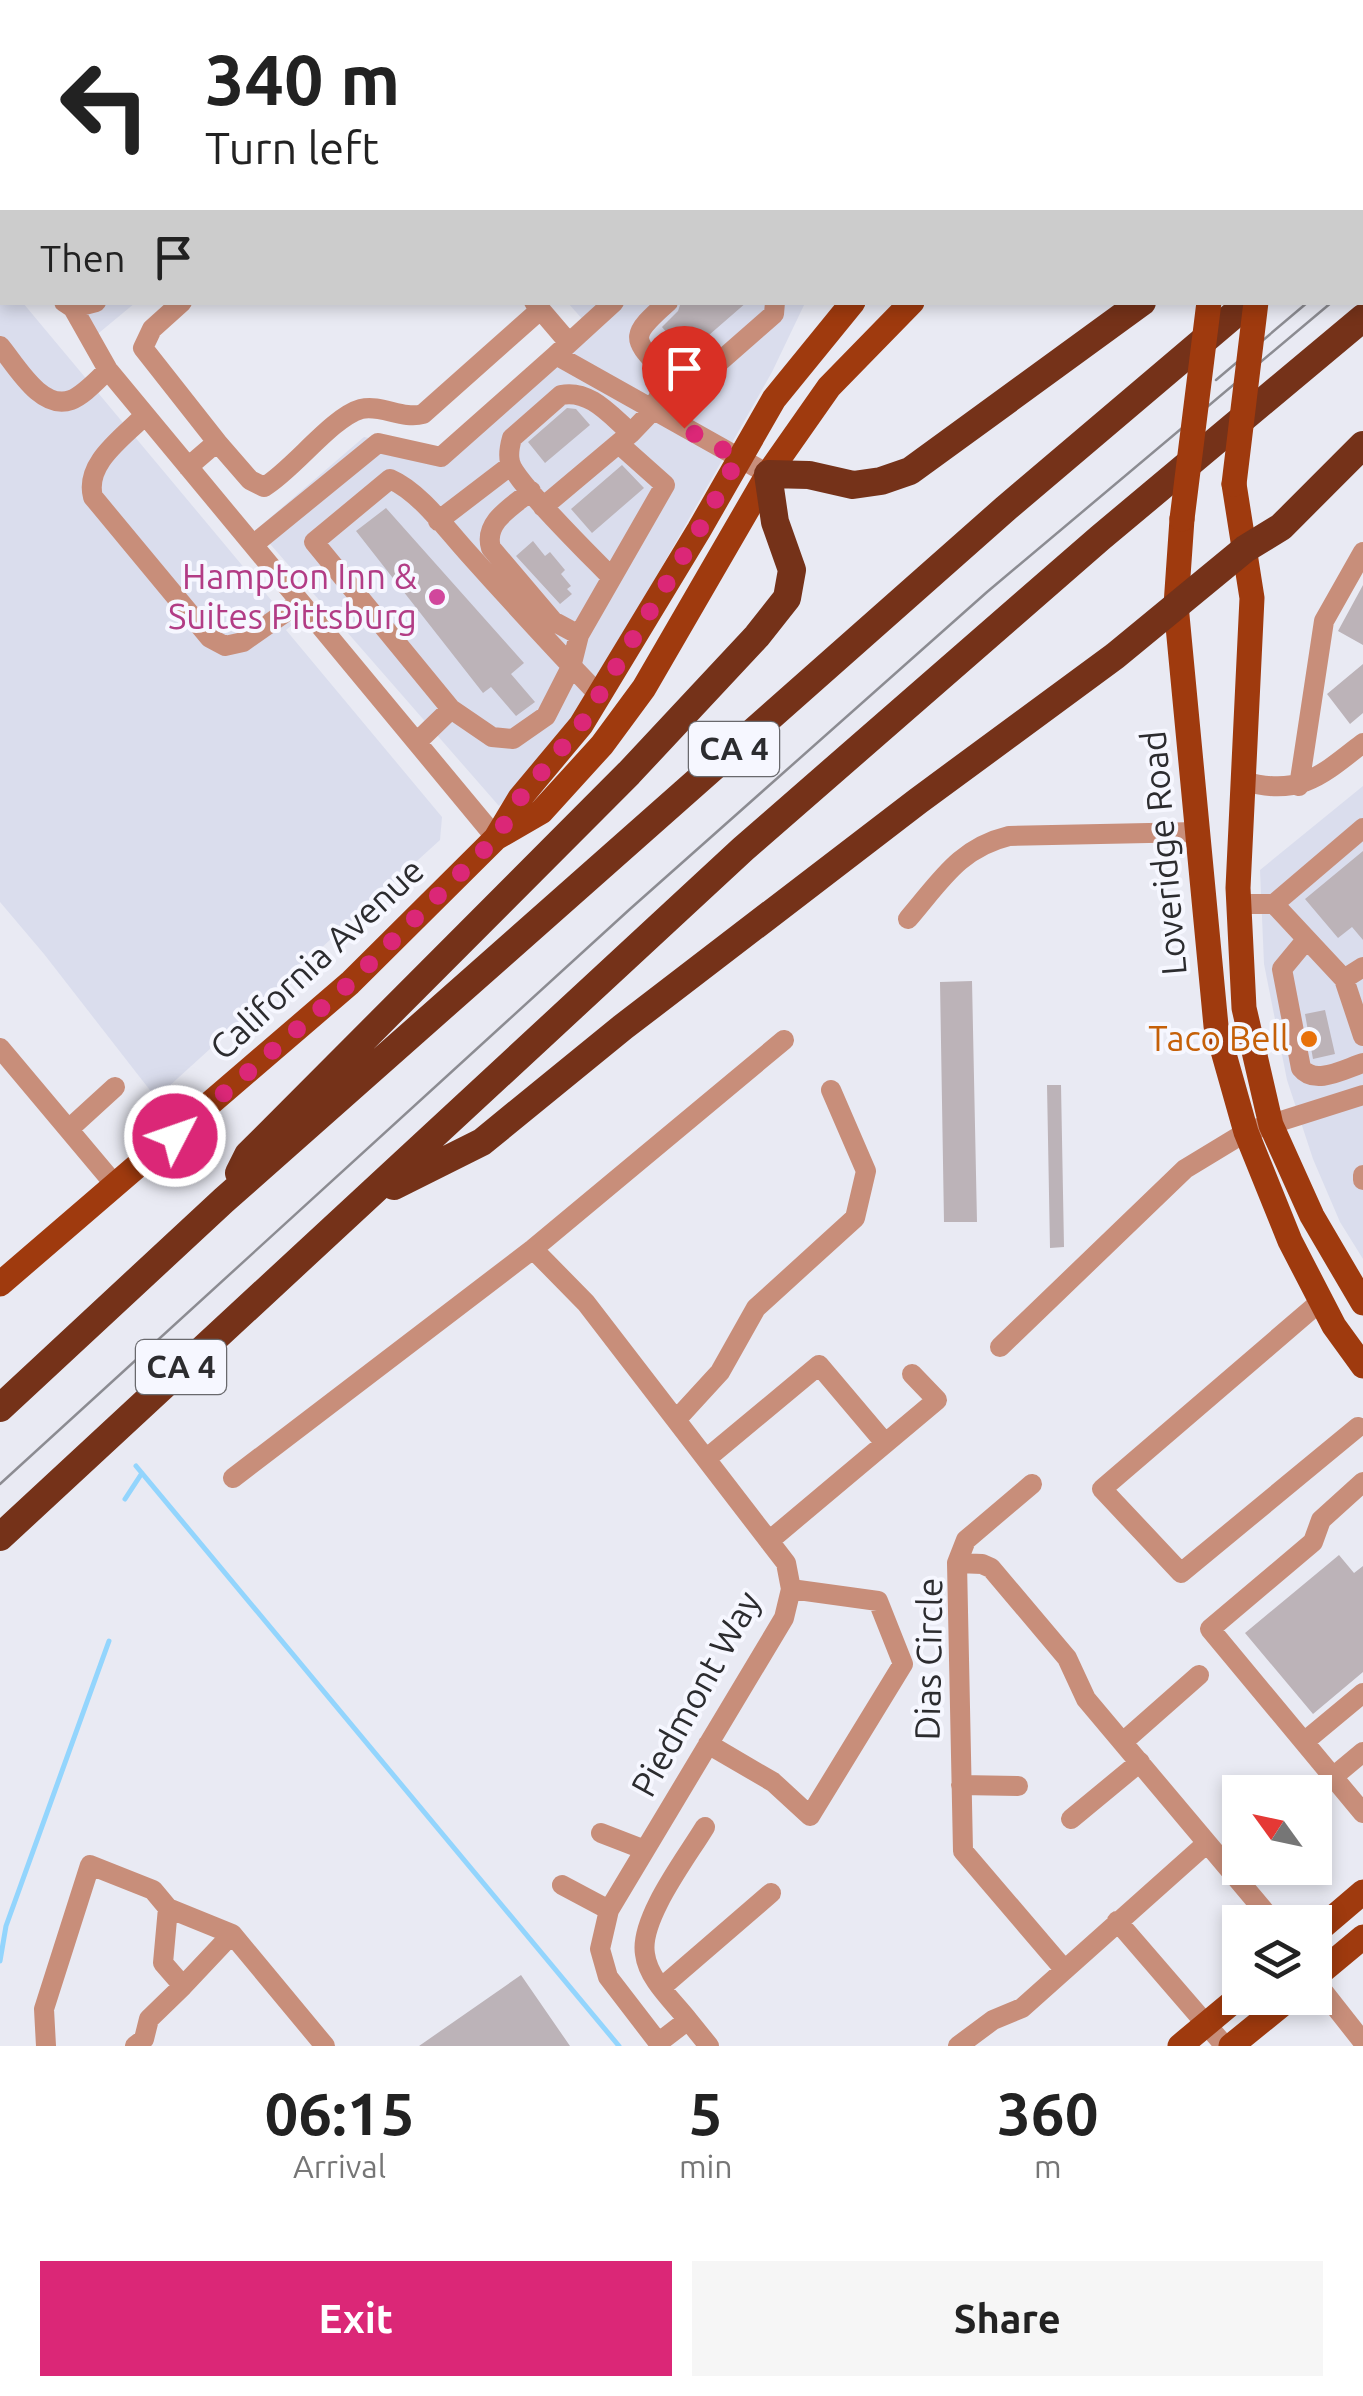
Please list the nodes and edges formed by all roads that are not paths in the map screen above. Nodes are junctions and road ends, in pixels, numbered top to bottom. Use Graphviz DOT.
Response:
graph roads {
  1 [pos="72,305"];
  2 [pos="179,305"];
  3 [pos="665,305"];
  4 [pos="851,305"];
  5 [pos="909,305"];
  6 [pos="1138,305"];
  7 [pos="1209,305"];
  8 [pos="1249,305"];
  9 [pos="1253,305"];
  10 [pos="537,306"];
  11 [pos="775,308"];
  12 [pos="591,310"];
  13 [pos="1363,318"];
  14 [pos="0,346"];
  15 [pos="562,349"];
  16 [pos="108,370"];
  17 [pos="668,377"];
  18 [pos="652,411"];
  19 [pos="146,415"];
  20 [pos="625,438"];
  21 [pos="217,442"];
  22 [pos="1363,445"];
  23 [pos="738,458"];
  24 [pos="510,466"];
  25 [pos="188,467"];
  26 [pos="768,474"];
  27 [pos="537,499"];
  28 [pos="438,521"];
  29 [pos="253,545"];
  30 [pos="1245,550"];
  31 [pos="1363,552"];
  32 [pos="611,578"];
  33 [pos="300,602"];
  34 [pos="1176,605"];
  35 [pos="580,636"];
  36 [pos="571,667"];
  37 [pos="599,696"];
  38 [pos="451,709"];
  39 [pos="416,742"];
  40 [pos="1363,743"];
  41 [pos="1243,781"];
  42 [pos="1299,786"];
  43 [pos="1363,828"];
  44 [pos="1197,832"];
  45 [pos="496,838"];
  46 [pos="1238,904"];
  47 [pos="1274,904"];
  48 [pos="908,919"];
  49 [pos="1306,940"];
  50 [pos="1363,966"];
  51 [pos="1344,979"];
  52 [pos="1363,1036"];
  53 [pos="784,1040"];
  54 [pos="0,1048"];
  55 [pos="1363,1063"];
  56 [pos="116,1086"];
  57 [pos="830,1090"];
  58 [pos="1363,1095"];
  59 [pos="1259,1128"];
  60 [pos="68,1129"];
  61 [pos="116,1186"];
  62 [pos="224,1200"];
  63 [pos="366,1200"];
  64 [pos="533,1250"];
  65 [pos="0,1284"];
  66 [pos="1321,1301"];
  67 [pos="1363,1303"];
  68 [pos="1000,1347"];
  69 [pos="1363,1366"];
  70 [pos="912,1374"];
  71 [pos="0,1408"];
  72 [pos="676,1420"];
  73 [pos="1358,1427"];
  74 [pos="885,1443"];
  75 [pos="706,1459"];
  76 [pos="233,1478"];
  77 [pos="1363,1482"];
  78 [pos="1032,1484"];
  79 [pos="0,1537"];
  80 [pos="769,1541"];
  81 [pos="957,1563"];
  82 [pos="791,1589"];
  83 [pos="1199,1675"];
  84 [pos="1363,1693"];
  85 [pos="1123,1742"];
  86 [pos="1304,1742"];
  87 [pos="708,1744"];
  88 [pos="1363,1752"];
  89 [pos="1140,1762"];
  90 [pos="1333,1777"];
  91 [pos="961,1785"];
  92 [pos="1018,1786"];
  93 [pos="1363,1813"];
  94 [pos="1071,1819"];
  95 [pos="705,1827"];
  96 [pos="600,1833"];
  97 [pos="1207,1843"];
  98 [pos="645,1850"];
  99 [pos="562,1884"];
  100 [pos="1363,1892"];
  101 [pos="771,1893"];
  102 [pos="1259,1905"];
  103 [pos="168,1908"];
  104 [pos="609,1910"];
  105 [pos="1332,1918"];
  106 [pos="1116,1921"];
  107 [pos="232,1934"];
  108 [pos="1363,1937"];
  109 [pos="1332,1964"];
  110 [pos="1063,1968"];
  111 [pos="183,1986"];
  112 [pos="662,1986"];
  113 [pos="1332,2001"];
  114 [pos="1222,2011"];
  115 [pos="1268,2015"];
  116 [pos="688,2020"];
  117 [pos="1207,2024"];
  118 [pos="1363,2042"];
  119 [pos="660,2044"];
  120 [pos="46,2046"];
  121 [pos="136,2046"];
  122 [pos="325,2046"];
  123 [pos="709,2046"];
  124 [pos="958,2046"];
  125 [pos="1180,2046"];
  126 [pos="1228,2046"];
  1 -- 16 [label="street"];
  2 -- 21 [label="street"];
  3 -- 17 [label="street"];
  4 -- 23 [label="main road, California Avenue"];
  5 -- 26 [label="main road, California Avenue"];
  6 -- 26 [label="highway"];
  7 -- 34 [label="main road, Loveridge Road, bridge"];
  8 -- 62 [label="highway, CA 4"];
  9 -- 30 [label="main road, Loveridge Road, bridge"];
  10 -- 15 [label="street"];
  10 -- 21 [label="street"];
  11 -- 17 [label="street"];
  12 -- 15 [label="street"];
  13 -- 63 [label="highway, CA 4"];
  14 -- 16 [label="street"];
  15 -- 18 [label="street"];
  15 -- 29 [label="street"];
  16 -- 19 [label="street"];
  17 -- 18 [label="street"];
  18 -- 20 [label="street"];
  18 -- 23 [label="street"];
  19 -- 25 [label="street"];
  19 -- 33 [label="street"];
  20 -- 24 [label="street"];
  20 -- 27 [label="street"];
  20 -- 32 [label="street"];
  21 -- 25 [label="street"];
  22 -- 30 [label="highway"];
  23 -- 26 [label="street"];
  23 -- 37 [label="main road, California Avenue"];
  24 -- 27 [label="street"];
  24 -- 28 [label="street"];
  25 -- 29 [label="street"];
  26 -- 45 [label="main road, California Avenue"];
  26 -- 62 [label="highway"];
  27 -- 32 [label="street"];
  27 -- 35 [label="street"];
  28 -- 36 [label="street"];
  28 -- 38 [label="street"];
  29 -- 33 [label="street"];
  30 -- 34 [label="highway"];
  30 -- 41 [label="main road, Loveridge Road"];
  31 -- 42 [label="street"];
  32 -- 35 [label="street"];
  33 -- 39 [label="street"];
  34 -- 44 [label="main road, Loveridge Road"];
  34 -- 63 [label="highway"];
  35 -- 36 [label="street"];
  36 -- 37 [label="street"];
  36 -- 38 [label="street"];
  37 -- 45 [label="main road, California Avenue"];
  38 -- 39 [label="street"];
  39 -- 45 [label="street"];
  40 -- 42 [label="street"];
  41 -- 42 [label="street"];
  41 -- 46 [label="main road, Loveridge Road"];
  43 -- 47 [label="street"];
  44 -- 48 [label="street"];
  44 -- 59 [label="main road, Loveridge Road"];
  45 -- 61 [label="main road, California Avenue"];
  46 -- 47 [label="street"];
  46 -- 59 [label="main road, Loveridge Road"];
  47 -- 49 [label="street"];
  49 -- 51 [label="street"];
  49 -- 55 [label="street"];
  50 -- 51 [label="street"];
  51 -- 52 [label="street"];
  53 -- 64 [label="street"];
  54 -- 60 [label="street"];
  56 -- 60 [label="street"];
  57 -- 72 [label="street"];
  58 -- 59 [label="street"];
  59 -- 66 [label="main road, Loveridge Road"];
  59 -- 67 [label="main road, Loveridge Road"];
  59 -- 68 [label="street"];
  60 -- 61 [label="street"];
  61 -- 65 [label="main road, California Avenue"];
  62 -- 71 [label="highway, CA 4"];
  63 -- 79 [label="highway, CA 4"];
  64 -- 72 [label="street, Piedmont Way"];
  64 -- 76 [label="street"];
  66 -- 69 [label="main road, Loveridge Road"];
  66 -- 73 [label="street"];
  70 -- 74 [label="street"];
  72 -- 75 [label="street, Piedmont Way"];
  74 -- 75 [label="street"];
  74 -- 80 [label="street"];
  75 -- 80 [label="street, Piedmont Way"];
  77 -- 86 [label="street"];
  78 -- 81 [label="street"];
  80 -- 82 [label="street, Piedmont Way"];
  81 -- 85 [label="street, Dias Circle"];
  81 -- 91 [label="street, Dias Circle"];
  82 -- 87 [label="street, Piedmont Way"];
  82 -- 87 [label="street"];
  83 -- 85 [label="street"];
  84 -- 86 [label="street"];
  85 -- 89 [label="street, Dias Circle"];
  86 -- 90 [label="street"];
  87 -- 98 [label="street, Piedmont Way"];
  88 -- 90 [label="street"];
  89 -- 94 [label="street"];
  89 -- 97 [label="street, Dias Circle"];
  90 -- 93 [label="street"];
  91 -- 92 [label="street"];
  91 -- 110 [label="street, Dias Circle"];
  95 -- 112 [label="street"];
  96 -- 98 [label="street"];
  97 -- 102 [label="street, Dias Circle"];
  97 -- 106 [label="street"];
  98 -- 104 [label="street, Piedmont Way"];
  99 -- 104 [label="street"];
  100 -- 105 [label="main road"];
  101 -- 112 [label="street"];
  103 -- 107 [label="street"];
  103 -- 111 [label="street"];
  103 -- 120 [label="street"];
  104 -- 119 [label="street, Piedmont Way"];
  106 -- 110 [label="street"];
  106 -- 117 [label="street"];
  107 -- 111 [label="street"];
  107 -- 122 [label="street"];
  108 -- 109 [label="main road"];
  110 -- 124 [label="street"];
  111 -- 121 [label="street"];
  112 -- 116 [label="street"];
  113 -- 118 [label="street"];
  114 -- 117 [label="main road"];
  115 -- 126 [label="main road"];
  116 -- 119 [label="street"];
  116 -- 123 [label="street"];
  117 -- 125 [label="main road"];
  117 -- 126 [label="street"];
}
